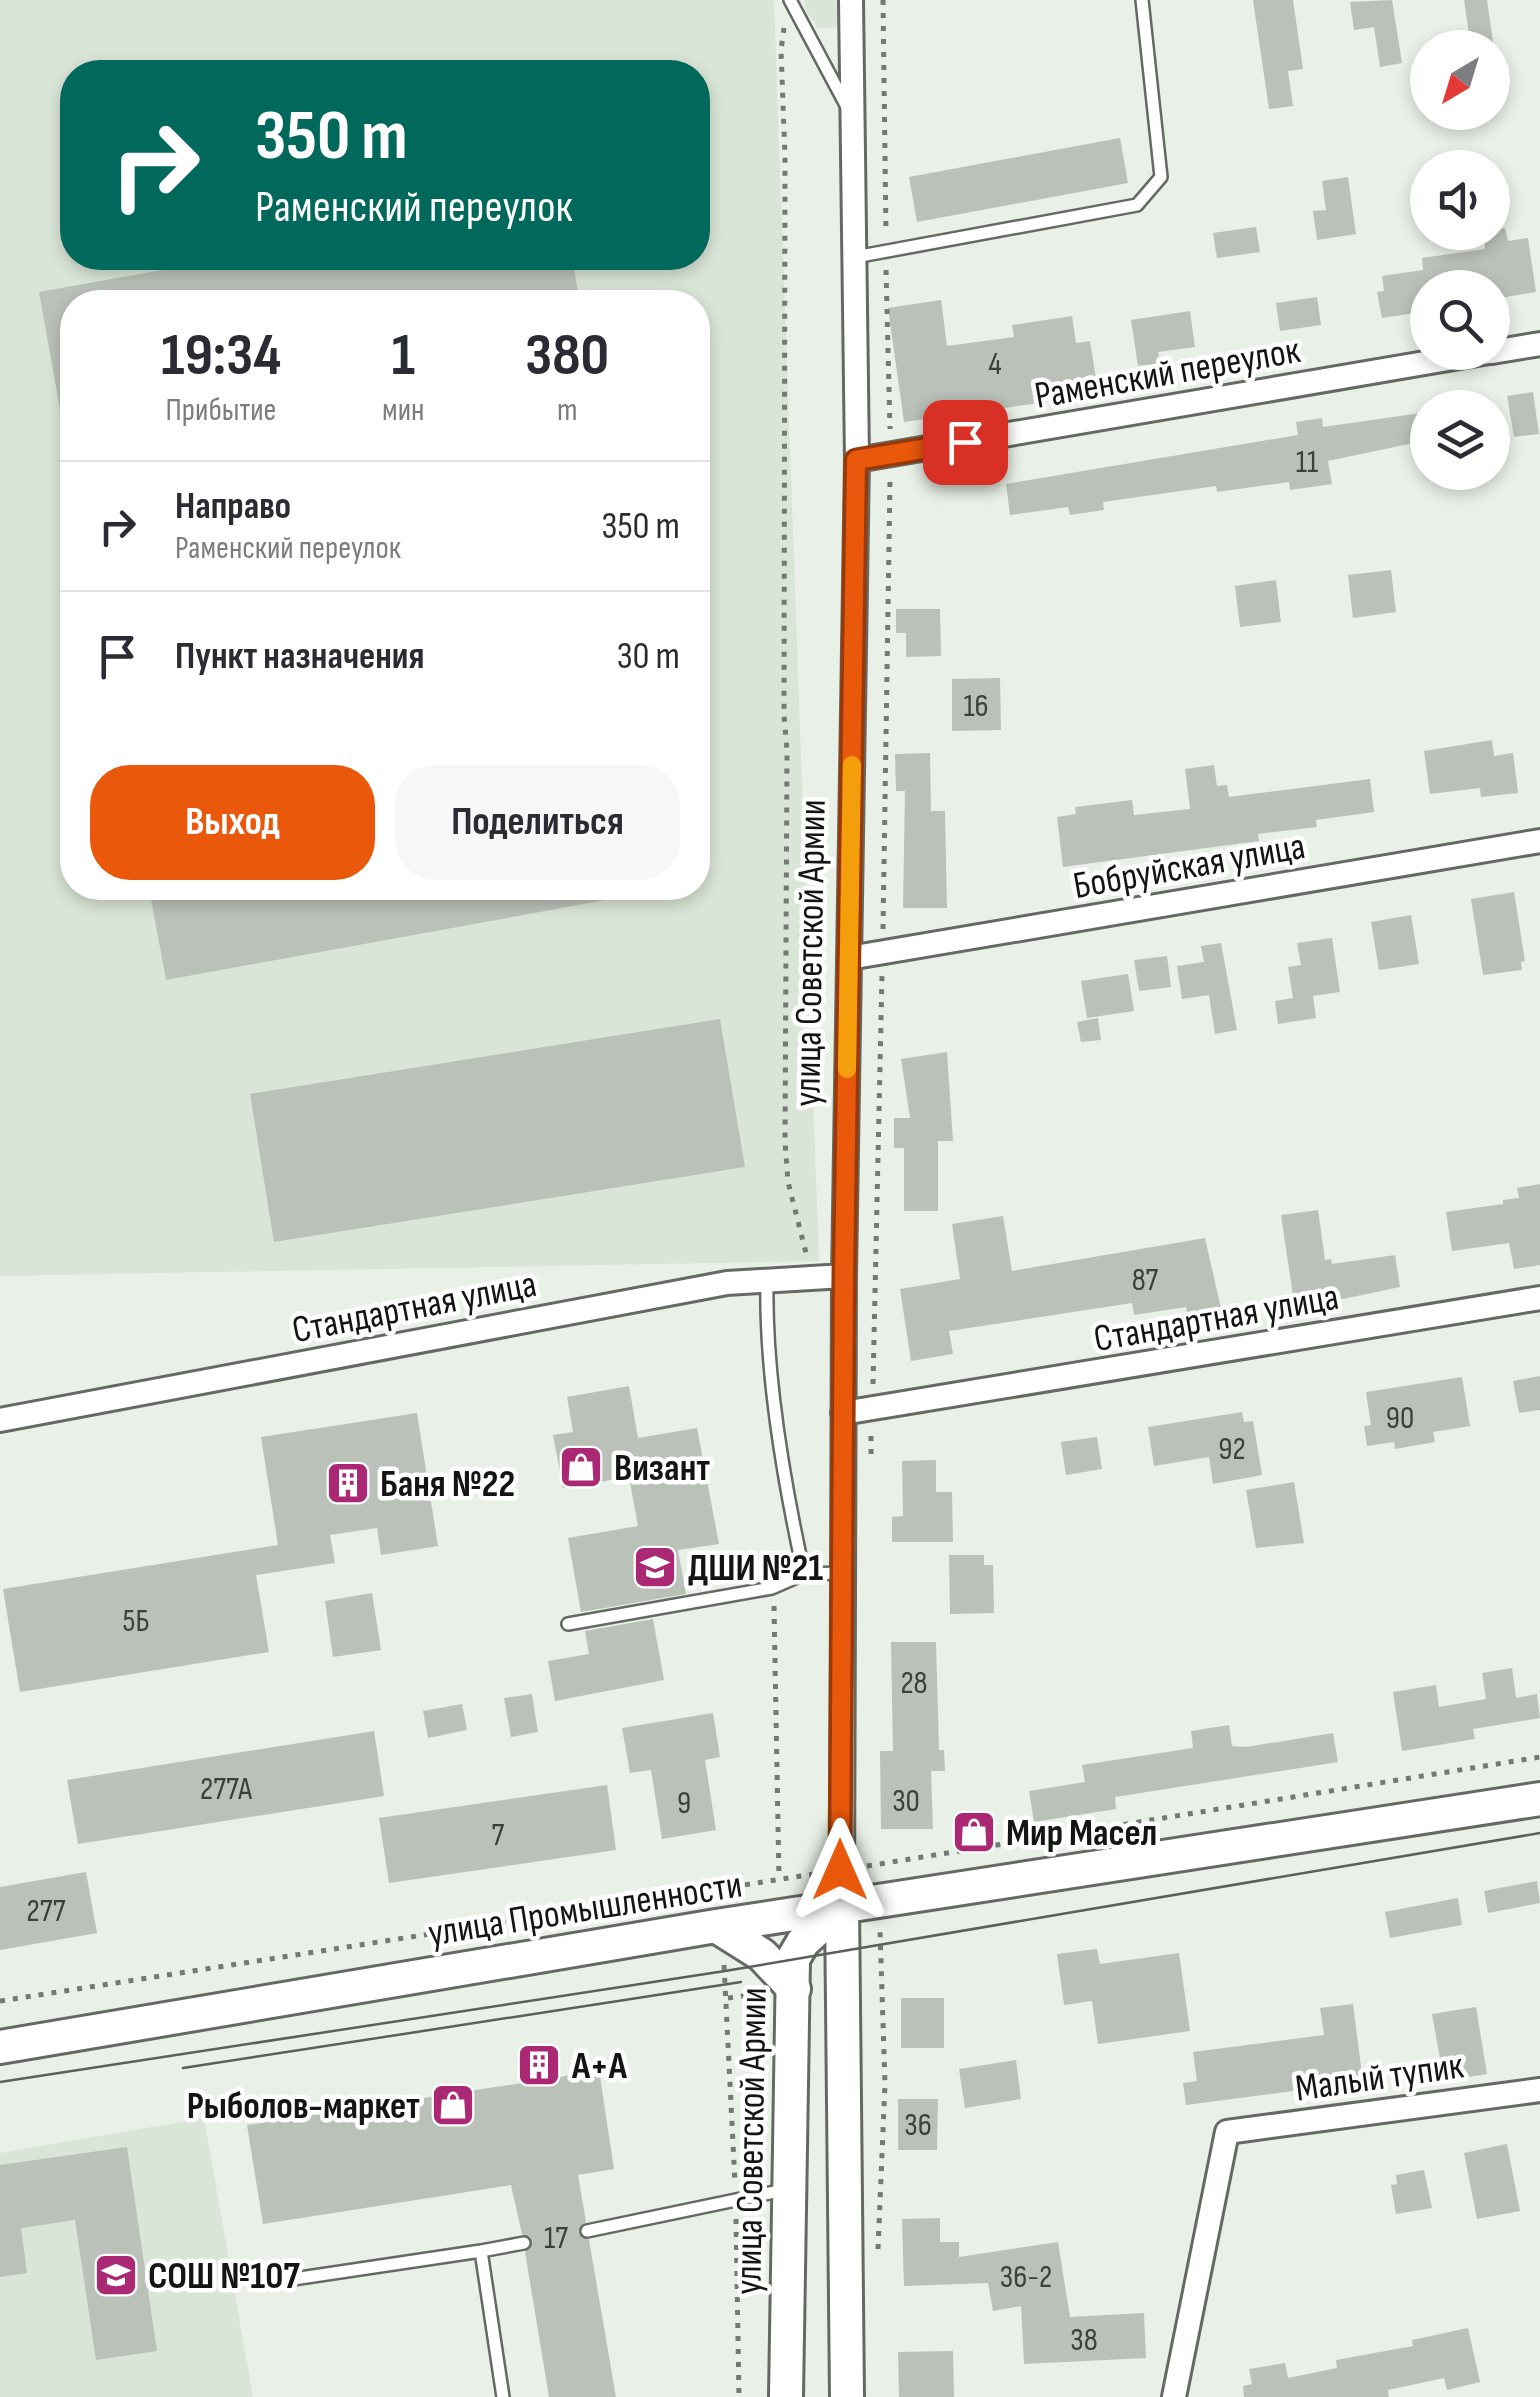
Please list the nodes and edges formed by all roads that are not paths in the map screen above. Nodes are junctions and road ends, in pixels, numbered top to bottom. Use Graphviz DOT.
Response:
graph roads {
  1 [pos="790,0"];
  2 [pos="851,0"];
  3 [pos="1142,0"];
  4 [pos="854,122"];
  5 [pos="855,257"];
  6 [pos="1540,344"];
  7 [pos="1510,349"];
  8 [pos="1410,366"];
  9 [pos="856,460"];
  10 [pos="1540,841"];
  11 [pos="849,958"];
  12 [pos="844,1276"];
  13 [pos="767,1282"];
  14 [pos="1540,1298"];
  15 [pos="843,1413"];
  16 [pos="0,1420"];
  17 [pos="843,1573"];
  18 [pos="804,1574"];
  19 [pos="568,1624"];
  20 [pos="1540,1799"];
  21 [pos="842,1906"];
  22 [pos="716,1926"];
  23 [pos="794,1990"];
  24 [pos="0,2047"];
  25 [pos="1540,2090"];
  26 [pos="790,2188"];
  27 [pos="588,2231"];
  28 [pos="524,2243"];
  29 [pos="480,2250"];
  30 [pos="280,2281"];
  31 [pos="502,2397"];
  32 [pos="786,2397"];
  33 [pos="848,2397"];
  34 [pos="1174,2397"];
  1 -- 4 [label="lane"];
  2 -- 4 [label="street, улица Советской Армии"];
  3 -- 5 [label="lane"];
  4 -- 5 [label="street, улица Советской Армии"];
  5 -- 9 [label="street, улица Советской Армии"];
  6 -- 7 [label="street, Раменский переулок"];
  8 -- 9 [label="street, Раменский переулок"];
  9 -- 11 [label="street, улица Советской Армии"];
  10 -- 11 [label="street, Бобруйская улица"];
  11 -- 12 [label="street, улица Советской Армии"];
  12 -- 13 [label="street, Стандартная улица"];
  12 -- 15 [label="street, улица Советской Армии"];
  13 -- 16 [label="street, Стандартная улица"];
  13 -- 18 [label="lane"];
  14 -- 15 [label="street, Стандартная улица"];
  15 -- 17 [label="street, улица Советской Армии"];
  17 -- 18 [label="lane"];
  17 -- 21 [label="street, улица Советской Армии"];
  18 -- 19 [label="lane"];
  20 -- 21 [label="main road, улица Промышленности"];
  21 -- 22 [label="main road, улица Промышленности"];
  21 -- 23 [label="main road, улица Советской Армии"];
  21 -- 33 [label="main road, улица Советской Армии"];
  22 -- 23 [label="main road"];
  22 -- 24 [label="main road, улица Промышленности"];
  23 -- 26 [label="main road, улица Советской Армии"];
  25 -- 34 [label="street, Малый тупик"];
  26 -- 27 [label="lane"];
  26 -- 32 [label="main road, улица Советской Армии"];
  28 -- 29 [label="lane"];
  29 -- 30 [label="lane"];
  29 -- 31 [label="lane"];
}
